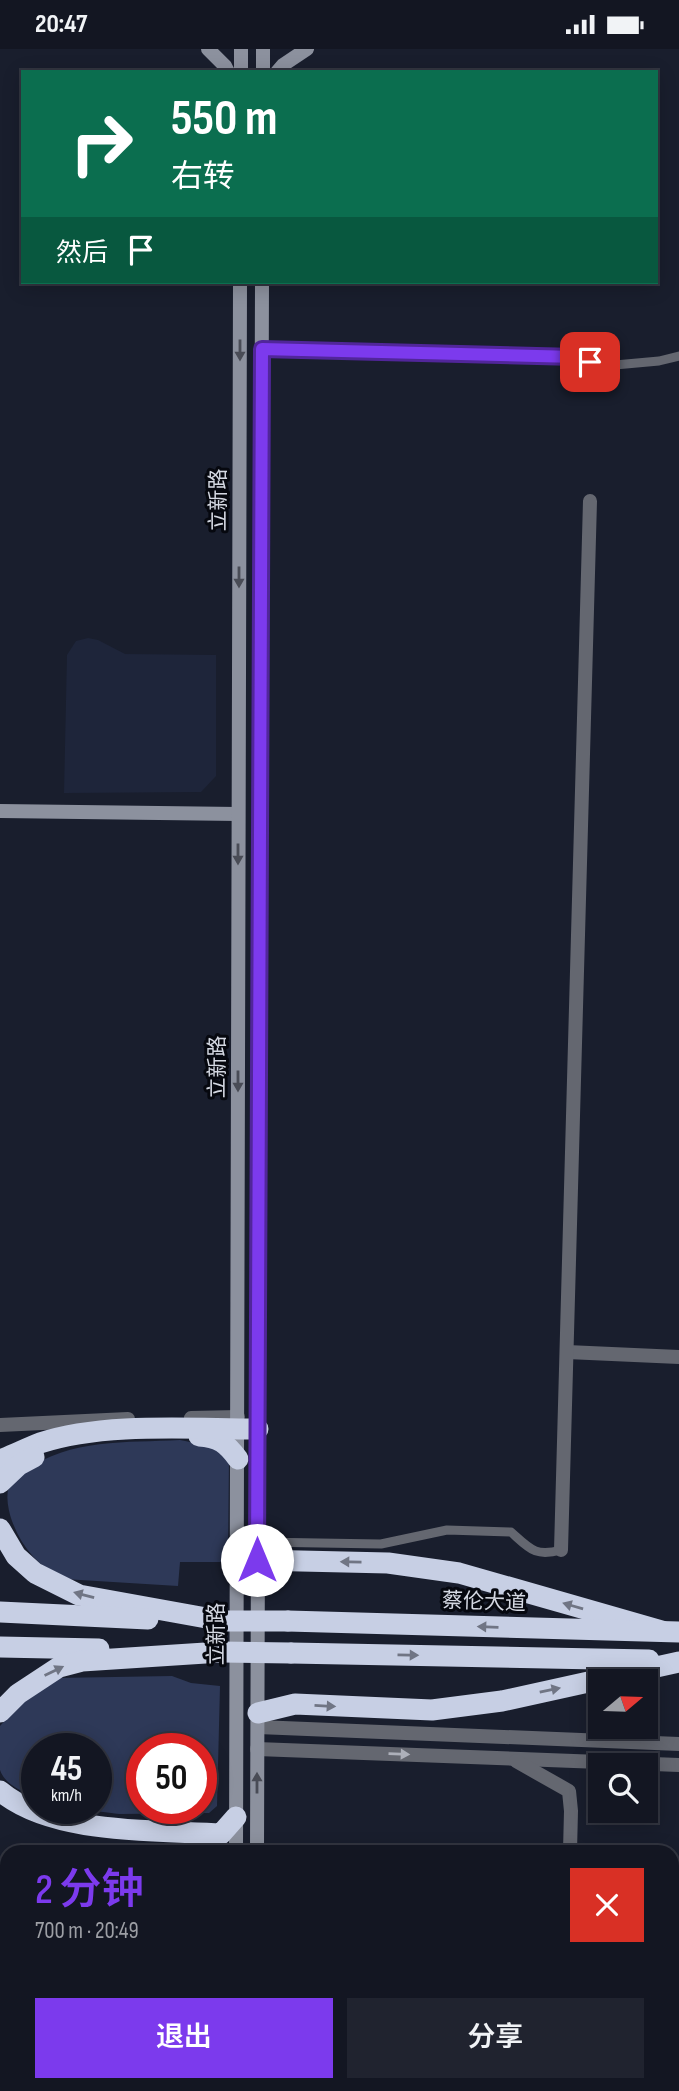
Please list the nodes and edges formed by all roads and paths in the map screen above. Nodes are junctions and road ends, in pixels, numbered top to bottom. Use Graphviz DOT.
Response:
graph roads {
  1 [pos="208,49"];
  2 [pos="241,49"];
  3 [pos="263,49"];
  4 [pos="307,49"];
  5 [pos="227,70"];
  6 [pos="241,70"];
  7 [pos="263,70"];
  8 [pos="279,70"];
  9 [pos="240,284"];
  10 [pos="262,284"];
  11 [pos="262,349"];
  12 [pos="679,356"];
  13 [pos="590,501"];
  14 [pos="0,811"];
  15 [pos="238,814"];
  16 [pos="567,1352"];
  17 [pos="679,1357"];
  18 [pos="0,1425"];
  19 [pos="245,1425"];
  20 [pos="237,1459"];
  21 [pos="0,1460"];
  22 [pos="0,1483"];
  23 [pos="0,1529"];
  24 [pos="561,1550"];
  25 [pos="258,1551"];
  26 [pos="0,1612"];
  27 [pos="223,1622"];
  28 [pos="670,1632"];
  29 [pos="0,1647"];
  30 [pos="221,1652"];
  31 [pos="679,1661"];
  32 [pos="0,1712"];
  33 [pos="258,1720"];
  34 [pos="679,1744"];
  35 [pos="257,1749"];
  36 [pos="512,1759"];
  37 [pos="679,1765"];
  38 [pos="0,1791"];
  39 [pos="0,1807"];
  40 [pos="236,1817"];
  41 [pos="223,1845"];
  42 [pos="236,1845"];
  43 [pos="257,1845"];
  44 [pos="570,1845"];
  1 -- 5 [label="main road"];
  2 -- 6 [label="main road"];
  3 -- 7 [label="main road"];
  4 -- 8 [label="main road"];
  9 -- 15 [label="main road, 立新路, one-way"];
  10 -- 11 [label="main road, 立新路"];
  11 -- 12 [label="lane"];
  11 -- 19 [label="main road, 立新路"];
  13 -- 16 [label="street"];
  14 -- 15 [label="main road"];
  15 -- 19 [label="main road, 立新路, one-way"];
  16 -- 17 [label="street"];
  16 -- 24 [label="street"];
  18 -- 19 [label="street"];
  19 -- 20 [label="main road, 立新路"];
  19 -- 21 [label="highway"];
  19 -- 25 [label="main road, 立新路"];
  20 -- 22 [label="highway"];
  20 -- 40 [label="main road, 立新路"];
  27 -- 23 [label="highway, one-way"];
  24 -- 25 [label="lane"];
  28 -- 25 [label="highway, one-way"];
  25 -- 33 [label="main road, 立新路"];
  26 -- 27 [label="highway"];
  28 -- 27 [label="highway, 蔡伦大道, one-way, bridge"];
  29 -- 30 [label="highway"];
  30 -- 31 [label="highway, one-way, bridge"];
  32 -- 30 [label="highway, one-way"];
  33 -- 31 [label="highway, one-way"];
  33 -- 34 [label="street"];
  33 -- 35 [label="main road, 立新路"];
  35 -- 36 [label="street, one-way"];
  43 -- 35 [label="main road, 立新路, one-way"];
  36 -- 37 [label="street"];
  36 -- 44 [label="street"];
  38 -- 40 [label="highway"];
  39 -- 41 [label="highway"];
  40 -- 42 [label="main road, 立新路"];
}
